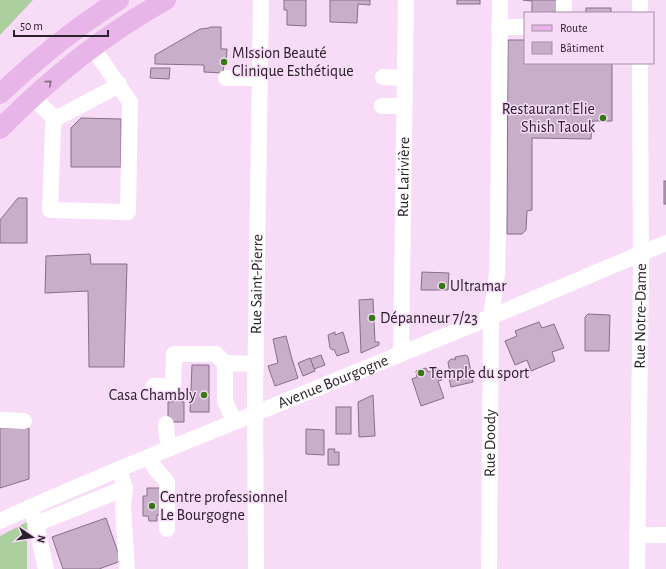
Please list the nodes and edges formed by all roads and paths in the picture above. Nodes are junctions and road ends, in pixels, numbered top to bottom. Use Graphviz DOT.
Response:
graph roads {
  1 [pos="119,0"];
  2 [pos="166,0"];
  3 [pos="261,0"];
  4 [pos="406,0"];
  5 [pos="500,0"];
  6 [pos="564,0"];
  7 [pos="640,0"];
  8 [pos="564,12"];
  9 [pos="640,12"];
  10 [pos="524,18"];
  11 [pos="499,22"];
  12 [pos="524,27"];
  13 [pos="93,48"];
  14 [pos="640,64"];
  15 [pos="383,77"];
  16 [pos="226,78"];
  17 [pos="260,78"];
  18 [pos="405,78"];
  19 [pos="119,84"];
  20 [pos="0,94"];
  21 [pos="32,97"];
  22 [pos="382,106"];
  23 [pos="404,106"];
  24 [pos="55,119"];
  25 [pos="0,129"];
  26 [pos="666,243"];
  27 [pos="640,254"];
  28 [pos="492,317"];
  29 [pos="401,354"];
  30 [pos="225,363"];
  31 [pos="256,364"];
  32 [pos="154,386"];
  33 [pos="256,413"];
  34 [pos="0,420"];
  35 [pos="24,421"];
  36 [pos="234,421"];
  37 [pos="166,424"];
  38 [pos="171,448"];
  39 [pos="149,457"];
  40 [pos="119,469"];
  41 [pos="124,488"];
  42 [pos="30,507"];
  43 [pos="0,521"];
  44 [pos="36,524"];
  45 [pos="167,529"];
  46 [pos="637,535"];
  47 [pos="666,535"];
  48 [pos="46,569"];
  49 [pos="127,569"];
  50 [pos="256,569"];
  51 [pos="489,569"];
  52 [pos="637,569"];
  1 -- 20 [label="main road"];
  2 -- 13 [label="main road"];
  3 -- 17 [label="street, Rue Saint-Pierre"];
  4 -- 18 [label="street, Rue Larivière"];
  5 -- 11 [label="street, Rue Doody"];
  6 -- 8 [label="street"];
  7 -- 9 [label="street"];
  10 -- 11 [label="street"];
  11 -- 12 [label="street"];
  11 -- 28 [label="street, Rue Doody"];
  13 -- 19 [label="street"];
  21 -- 13 [label="main road, one-way"];
  14 -- 27 [label="street, Rue Notre-Dame"];
  15 -- 18 [label="street"];
  16 -- 17 [label="street"];
  17 -- 31 [label="street, Rue Saint-Pierre"];
  18 -- 23 [label="street, Rue Larivière"];
  19 -- 24 [label="street"];
  19 -- 24 [label="street"];
  21 -- 24 [label="street"];
  21 -- 25 [label="main road"];
  22 -- 23 [label="street"];
  23 -- 29 [label="street, Rue Larivière"];
  26 -- 27 [label="street, Avenue Bourgogne"];
  27 -- 28 [label="street, Avenue Bourgogne"];
  27 -- 46 [label="street, Rue Notre-Dame"];
  28 -- 29 [label="street, Avenue Bourgogne"];
  28 -- 51 [label="street, Rue Doody"];
  29 -- 33 [label="street, Avenue Bourgogne"];
  30 -- 31 [label="street"];
  30 -- 32 [label="street"];
  30 -- 36 [label="street"];
  31 -- 33 [label="street, Rue Saint-Pierre"];
  33 -- 36 [label="street, Avenue Bourgogne"];
  33 -- 50 [label="street, Rue Saint-Pierre"];
  34 -- 35 [label="street"];
  36 -- 38 [label="street, Avenue Bourgogne"];
  37 -- 38 [label="street"];
  38 -- 39 [label="street, Avenue Bourgogne"];
  39 -- 40 [label="street, Avenue Bourgogne"];
  39 -- 45 [label="street"];
  40 -- 41 [label="street"];
  40 -- 42 [label="street, Avenue Bourgogne"];
  41 -- 44 [label="street"];
  41 -- 49 [label="street"];
  42 -- 43 [label="street, Avenue Bourgogne"];
  42 -- 44 [label="street"];
  44 -- 48 [label="street"];
  46 -- 47 [label="street"];
  46 -- 52 [label="street, Rue Notre-Dame"];
}
